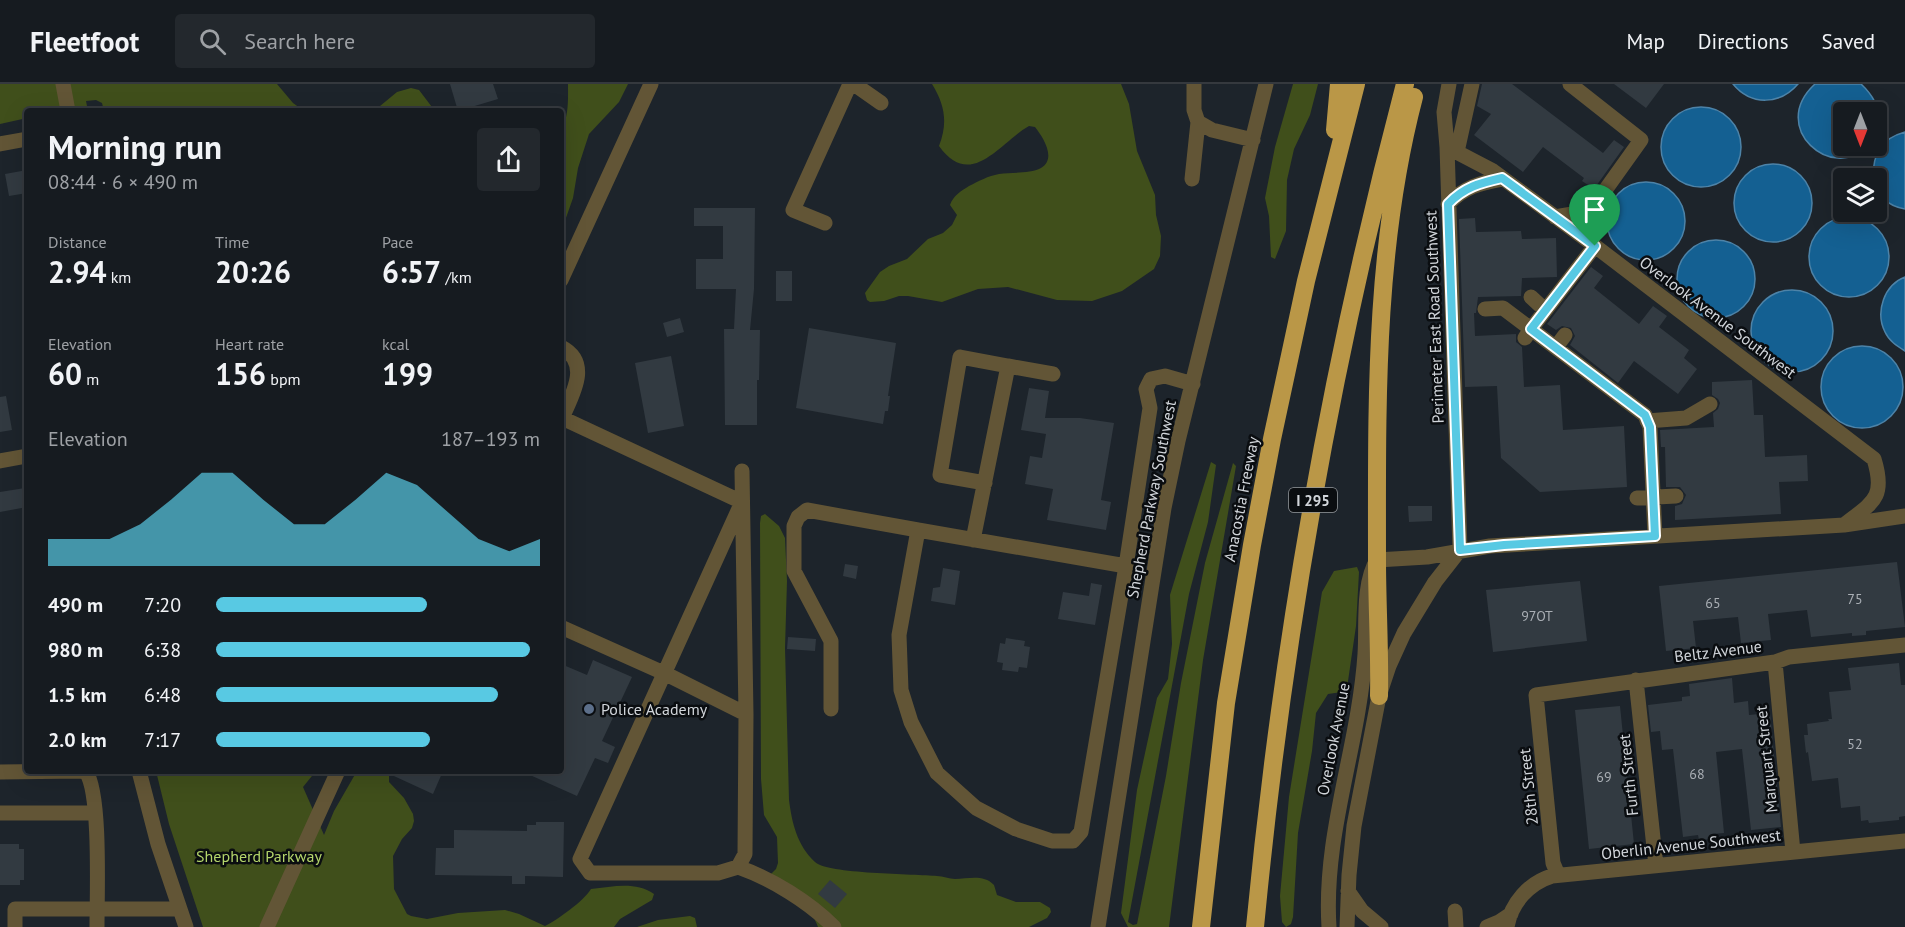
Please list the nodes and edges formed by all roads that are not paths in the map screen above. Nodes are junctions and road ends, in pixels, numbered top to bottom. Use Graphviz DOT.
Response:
graph roads {
  1 [pos="63,84"];
  2 [pos="651,84"];
  3 [pos="852,84"];
  4 [pos="1194,84"];
  5 [pos="1266,84"];
  6 [pos="1340,84"];
  7 [pos="1356,84"];
  8 [pos="1405,84"];
  9 [pos="1417,84"];
  10 [pos="1449,84"];
  11 [pos="1472,84"];
  12 [pos="1570,84"];
  13 [pos="881,103"];
  14 [pos="67,108"];
  15 [pos="1198,122"];
  16 [pos="24,140"];
  17 [pos="1253,140"];
  18 [pos="0,144"];
  19 [pos="1452,149"];
  20 [pos="1502,178"];
  21 [pos="1192,179"];
  22 [pos="1330,179"];
  23 [pos="1448,204"];
  24 [pos="1555,217"];
  25 [pos="825,223"];
  26 [pos="1595,246"];
  27 [pos="564,273"];
  28 [pos="1531,297"];
  29 [pos="1485,309"];
  30 [pos="1545,310"];
  31 [pos="1528,333"];
  32 [pos="564,348"];
  33 [pos="1008,366"];
  34 [pos="1053,374"];
  35 [pos="1193,384"];
  36 [pos="1710,404"];
  37 [pos="564,411"];
  38 [pos="564,420"];
  39 [pos="1647,421"];
  40 [pos="24,457"];
  41 [pos="0,461"];
  42 [pos="742,471"];
  43 [pos="984,483"];
  44 [pos="810,495"];
  45 [pos="1676,496"];
  46 [pos="1653,497"];
  47 [pos="1637,498"];
  48 [pos="742,502"];
  49 [pos="807,510"];
  50 [pos="1905,516"];
  51 [pos="1844,525"];
  52 [pos="918,530"];
  53 [pos="1655,536"];
  54 [pos="973,540"];
  55 [pos="1460,550"];
  56 [pos="1377,560"];
  57 [pos="1126,566"];
  58 [pos="564,628"];
  59 [pos="1905,645"];
  60 [pos="1775,662"];
  61 [pos="666,674"];
  62 [pos="1636,680"];
  63 [pos="1536,695"];
  64 [pos="1379,696"];
  65 [pos="831,710"];
  66 [pos="746,714"];
  67 [pos="0,772"];
  68 [pos="24,772"];
  69 [pos="87,774"];
  70 [pos="140,774"];
  71 [pos="337,774"];
  72 [pos="0,813"];
  73 [pos="95,813"];
  74 [pos="1905,841"];
  75 [pos="1793,852"];
  76 [pos="1656,866"];
  77 [pos="738,867"];
  78 [pos="1558,875"];
  79 [pos="1348,891"];
  80 [pos="97,909"];
  81 [pos="180,909"];
  82 [pos="1509,920"];
  83 [pos="1196,924"];
  84 [pos="1255,924"];
  85 [pos="15,927"];
  86 [pos="97,927"];
  87 [pos="186,927"];
  88 [pos="267,927"];
  89 [pos="834,927"];
  90 [pos="1098,927"];
  91 [pos="1329,927"];
  92 [pos="1347,927"];
  93 [pos="1381,927"];
  94 [pos="1487,927"];
  1 -- 14 [label="street"];
  2 -- 27 [label="street"];
  3 -- 13 [label="street"];
  3 -- 25 [label="street"];
  4 -- 15 [label="street"];
  5 -- 17 [label="street, Shepherd Parkway Southwest"];
  6 -- 22 [label="highway"];
  7 -- 22 [label="highway, Anacostia Freeway"];
  8 -- 84 [label="highway, I 295"];
  9 -- 56 [label="highway"];
  10 -- 19 [label="street, Perimeter East Road Southwest"];
  11 -- 19 [label="street"];
  12 -- 24 [label="street"];
  15 -- 17 [label="street"];
  15 -- 21 [label="street"];
  16 -- 18 [label="street"];
  17 -- 35 [label="street, Shepherd Parkway Southwest"];
  19 -- 20 [label="street, Overlook Avenue Southwest"];
  19 -- 23 [label="street, Perimeter East Road Southwest"];
  20 -- 23 [label="street"];
  20 -- 24 [label="street, Overlook Avenue Southwest"];
  22 -- 83 [label="highway, Anacostia Freeway"];
  23 -- 55 [label="street, Perimeter East Road Southwest"];
  24 -- 26 [label="street, Overlook Avenue Southwest"];
  26 -- 30 [label="street"];
  26 -- 51 [label="street, Overlook Avenue Southwest"];
  28 -- 30 [label="street"];
  29 -- 31 [label="street"];
  30 -- 31 [label="street"];
  31 -- 39 [label="street"];
  32 -- 37 [label="street"];
  33 -- 34 [label="street"];
  33 -- 43 [label="street"];
  33 -- 43 [label="street"];
  35 -- 57 [label="street"];
  35 -- 90 [label="street, Shepherd Parkway Southwest"];
  36 -- 39 [label="street"];
  38 -- 48 [label="street"];
  39 -- 46 [label="street"];
  40 -- 41 [label="street"];
  42 -- 48 [label="street"];
  43 -- 54 [label="street"];
  44 -- 49 [label="street"];
  45 -- 46 [label="street"];
  46 -- 47 [label="street"];
  46 -- 53 [label="street"];
  48 -- 61 [label="street"];
  48 -- 66 [label="street"];
  49 -- 52 [label="street"];
  49 -- 65 [label="street"];
  50 -- 51 [label="street"];
  51 -- 53 [label="street"];
  52 -- 54 [label="street"];
  52 -- 57 [label="street"];
  53 -- 55 [label="street"];
  54 -- 57 [label="street"];
  55 -- 56 [label="street"];
  55 -- 64 [label="street"];
  56 -- 64 [label="highway"];
  56 -- 91 [label="street, Overlook Avenue"];
  58 -- 61 [label="street"];
  59 -- 60 [label="street, Beltz Avenue"];
  60 -- 62 [label="street, Beltz Avenue"];
  60 -- 75 [label="street, Marquart Street"];
  61 -- 66 [label="street"];
  61 -- 77 [label="street"];
  62 -- 63 [label="street, Beltz Avenue"];
  62 -- 76 [label="street, Furth Street"];
  63 -- 78 [label="street, 28th Street"];
  64 -- 79 [label="street"];
  66 -- 77 [label="street"];
  67 -- 68 [label="street"];
  69 -- 73 [label="street"];
  70 -- 81 [label="street"];
  71 -- 88 [label="street"];
  72 -- 73 [label="street"];
  73 -- 80 [label="street"];
  74 -- 75 [label="street, Oberlin Avenue Southwest"];
  75 -- 76 [label="street, Oberlin Avenue Southwest"];
  76 -- 78 [label="street, Oberlin Avenue Southwest"];
  77 -- 89 [label="street"];
  78 -- 82 [label="street, Oberlin Avenue Southwest"];
  79 -- 92 [label="street"];
  79 -- 93 [label="street"];
  80 -- 81 [label="street"];
  80 -- 85 [label="street"];
  80 -- 86 [label="street"];
  81 -- 87 [label="street"];
  82 -- 94 [label="street"];
}
